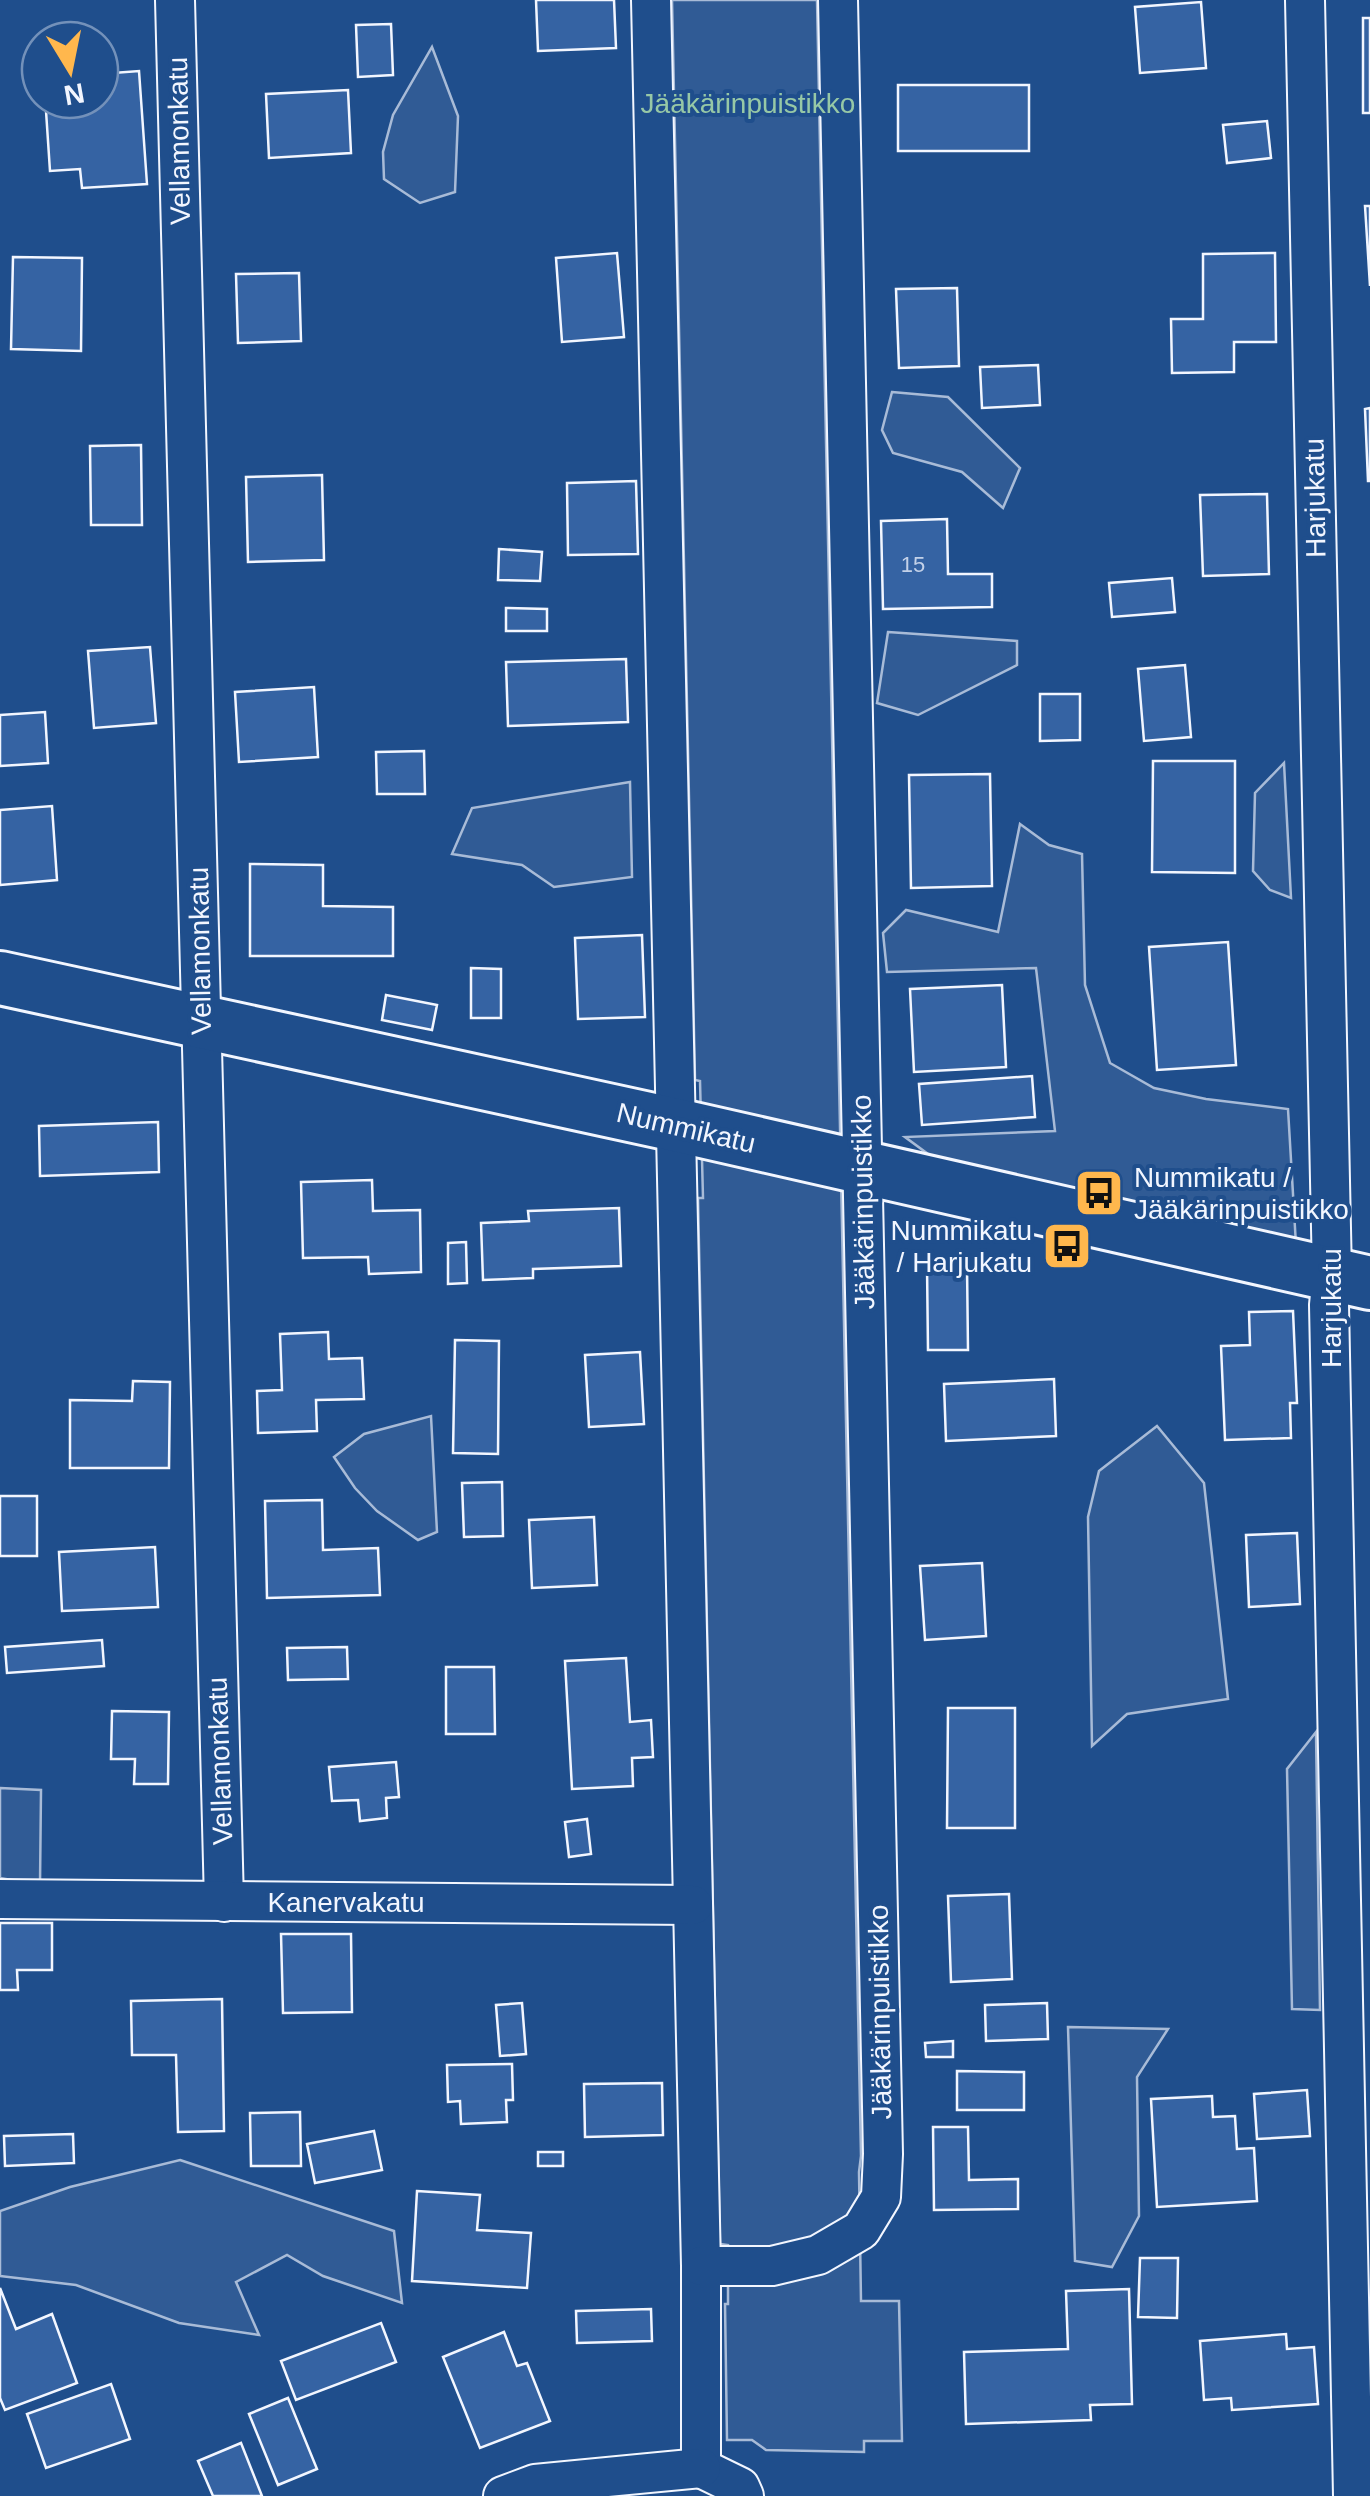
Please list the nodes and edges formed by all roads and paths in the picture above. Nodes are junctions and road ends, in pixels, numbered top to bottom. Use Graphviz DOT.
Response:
graph roads {
  1 [pos="175,0"];
  2 [pos="652,0"];
  3 [pos="838,0"];
  4 [pos="1305,0"];
  5 [pos="0,978"];
  6 [pos="202,1023"];
  7 [pos="676,1126"];
  8 [pos="862,1169"];
  9 [pos="1351,1279"];
  10 [pos="0,1899"];
  11 [pos="224,1902"];
  12 [pos="693,1905"];
  13 [pos="701,2266"];
  14 [pos="701,2468"];
  15 [pos="503,2496"];
  16 [pos="744,2496"];
  17 [pos="1353,2496"];
  1 -- 6 [label="street, Vellamonkatu"];
  2 -- 7 [label="street"];
  3 -- 8 [label="street, Jääkärinpuistikko"];
  4 -- 9 [label="street, Harjukatu"];
  5 -- 6 [label="street, Nummikatu"];
  6 -- 7 [label="street, Nummikatu"];
  6 -- 11 [label="street, Vellamonkatu"];
  7 -- 8 [label="street, Nummikatu"];
  7 -- 12 [label="street"];
  8 -- 9 [label="street, Nummikatu"];
  8 -- 13 [label="street, Jääkärinpuistikko"];
  9 -- 17 [label="street, Harjukatu"];
  10 -- 11 [label="street, Kanervakatu"];
  11 -- 12 [label="street, Kanervakatu"];
  12 -- 13 [label="street"];
  13 -- 14 [label="street"];
  14 -- 15 [label="street"];
  14 -- 16 [label="street"];
}
